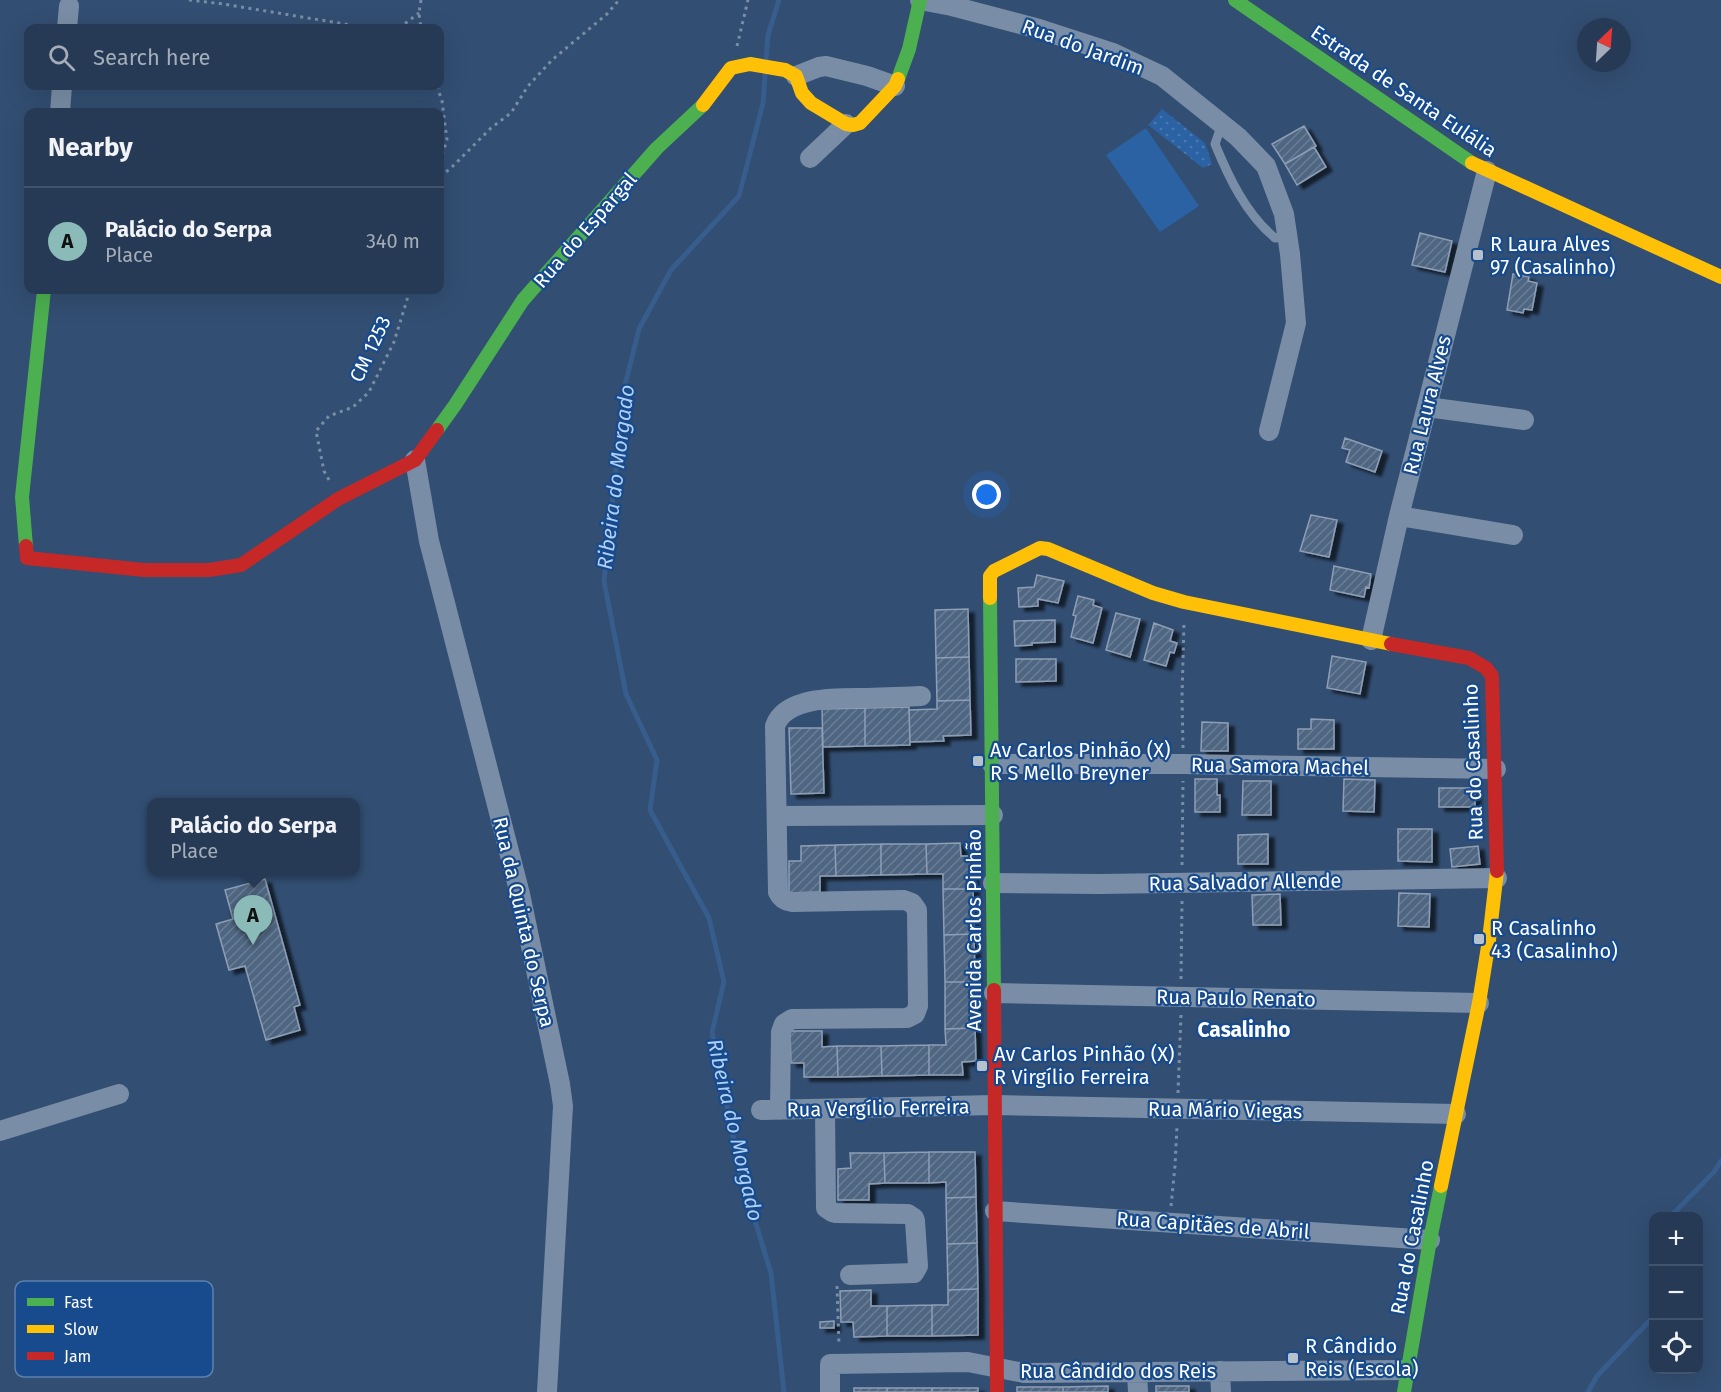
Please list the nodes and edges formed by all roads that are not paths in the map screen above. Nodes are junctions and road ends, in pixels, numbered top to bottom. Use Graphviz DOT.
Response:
graph roads {
  1 [pos="920,0"];
  2 [pos="1235,0"];
  3 [pos="69,6"];
  4 [pos="67,24"];
  5 [pos="790,73"];
  6 [pos="895,86"];
  7 [pos="62,90"];
  8 [pos="60,108"];
  9 [pos="846,124"];
  10 [pos="1222,124"];
  11 [pos="810,158"];
  12 [pos="1487,171"];
  13 [pos="1288,237"];
  14 [pos="1721,277"];
  15 [pos="44,294"];
  16 [pos="1427,407"];
  17 [pos="1524,420"];
  18 [pos="1269,431"];
  19 [pos="415,460"];
  20 [pos="1399,516"];
  21 [pos="1513,535"];
  22 [pos="990,576"];
  23 [pos="1371,640"];
  24 [pos="921,696"];
  25 [pos="992,764"];
  26 [pos="1496,769"];
  27 [pos="993,815"];
  28 [pos="777,816"];
  29 [pos="1497,878"];
  30 [pos="993,883"];
  31 [pos="994,993"];
  32 [pos="1479,1003"];
  33 [pos="119,1094"];
  34 [pos="995,1106"];
  35 [pos="825,1109"];
  36 [pos="1456,1114"];
  37 [pos="0,1131"];
  38 [pos="995,1211"];
  39 [pos="1430,1240"];
  40 [pos="850,1275"];
  41 [pos="997,1368"];
  42 [pos="1407,1370"];
  43 [pos="1221,1371"];
  44 [pos="1137,1372"];
  45 [pos="547,1392"];
  46 [pos="830,1392"];
  47 [pos="997,1392"];
  48 [pos="1138,1392"];
  49 [pos="1221,1392"];
  50 [pos="1404,1392"];
  1 -- 6 [label="street"];
  1 -- 10 [label="street, Rua do Jardim"];
  2 -- 12 [label="street, Estrada de Santa Eulália"];
  3 -- 4 [label="street"];
  5 -- 6 [label="street"];
  5 -- 9 [label="street"];
  5 -- 19 [label="street, Rua do Espargal"];
  6 -- 9 [label="street"];
  7 -- 8 [label="street"];
  9 -- 11 [label="street"];
  10 -- 13 [label="street, Rua do Jardim"];
  10 -- 13 [label="lane"];
  12 -- 14 [label="street, Estrada de Santa Eulália"];
  12 -- 16 [label="street, Rua Laura Alves"];
  13 -- 18 [label="street, Rua do Jardim"];
  15 -- 19 [label="street"];
  16 -- 17 [label="street"];
  16 -- 20 [label="street, Rua Laura Alves"];
  19 -- 45 [label="street, Rua da Quinta do Serpa"];
  20 -- 21 [label="street"];
  20 -- 23 [label="street, Rua Laura Alves"];
  22 -- 23 [label="street, Rua do Casalinho"];
  22 -- 25 [label="street, Avenida Carlos Pinhão"];
  23 -- 26 [label="street, Rua do Casalinho"];
  24 -- 28 [label="street"];
  25 -- 26 [label="street, Rua Samora Machel"];
  25 -- 27 [label="street, Avenida Carlos Pinhão"];
  26 -- 29 [label="street, Rua do Casalinho"];
  27 -- 28 [label="street"];
  27 -- 30 [label="street, Avenida Carlos Pinhão"];
  28 -- 35 [label="street, Rua Vergílio Ferreira"];
  29 -- 30 [label="street, Rua Salvador Allende"];
  29 -- 32 [label="street, Rua do Casalinho"];
  30 -- 31 [label="street, Avenida Carlos Pinhão"];
  31 -- 32 [label="street, Rua Paulo Renato"];
  31 -- 34 [label="street, Avenida Carlos Pinhão"];
  32 -- 36 [label="street, Rua do Casalinho"];
  33 -- 37 [label="street"];
  34 -- 35 [label="street, Rua Vergílio Ferreira"];
  34 -- 36 [label="street, Rua Mário Viegas"];
  34 -- 38 [label="street, Avenida Carlos Pinhão"];
  35 -- 40 [label="street"];
  36 -- 39 [label="street, Rua do Casalinho"];
  38 -- 39 [label="street, Rua Capitães de Abril"];
  38 -- 41 [label="street, Avenida Carlos Pinhão"];
  39 -- 42 [label="street, Rua do Casalinho"];
  41 -- 44 [label="street, Rua Cândido dos Reis"];
  41 -- 46 [label="street, Rua Cândido dos Reis"];
  41 -- 47 [label="street, Avenida Carlos Pinhão"];
  42 -- 43 [label="street, Rua Cândido dos Reis"];
  42 -- 50 [label="street, Rua do Casalinho"];
  43 -- 44 [label="street, Rua Cândido dos Reis"];
  43 -- 49 [label="street"];
  44 -- 48 [label="street"];
}
